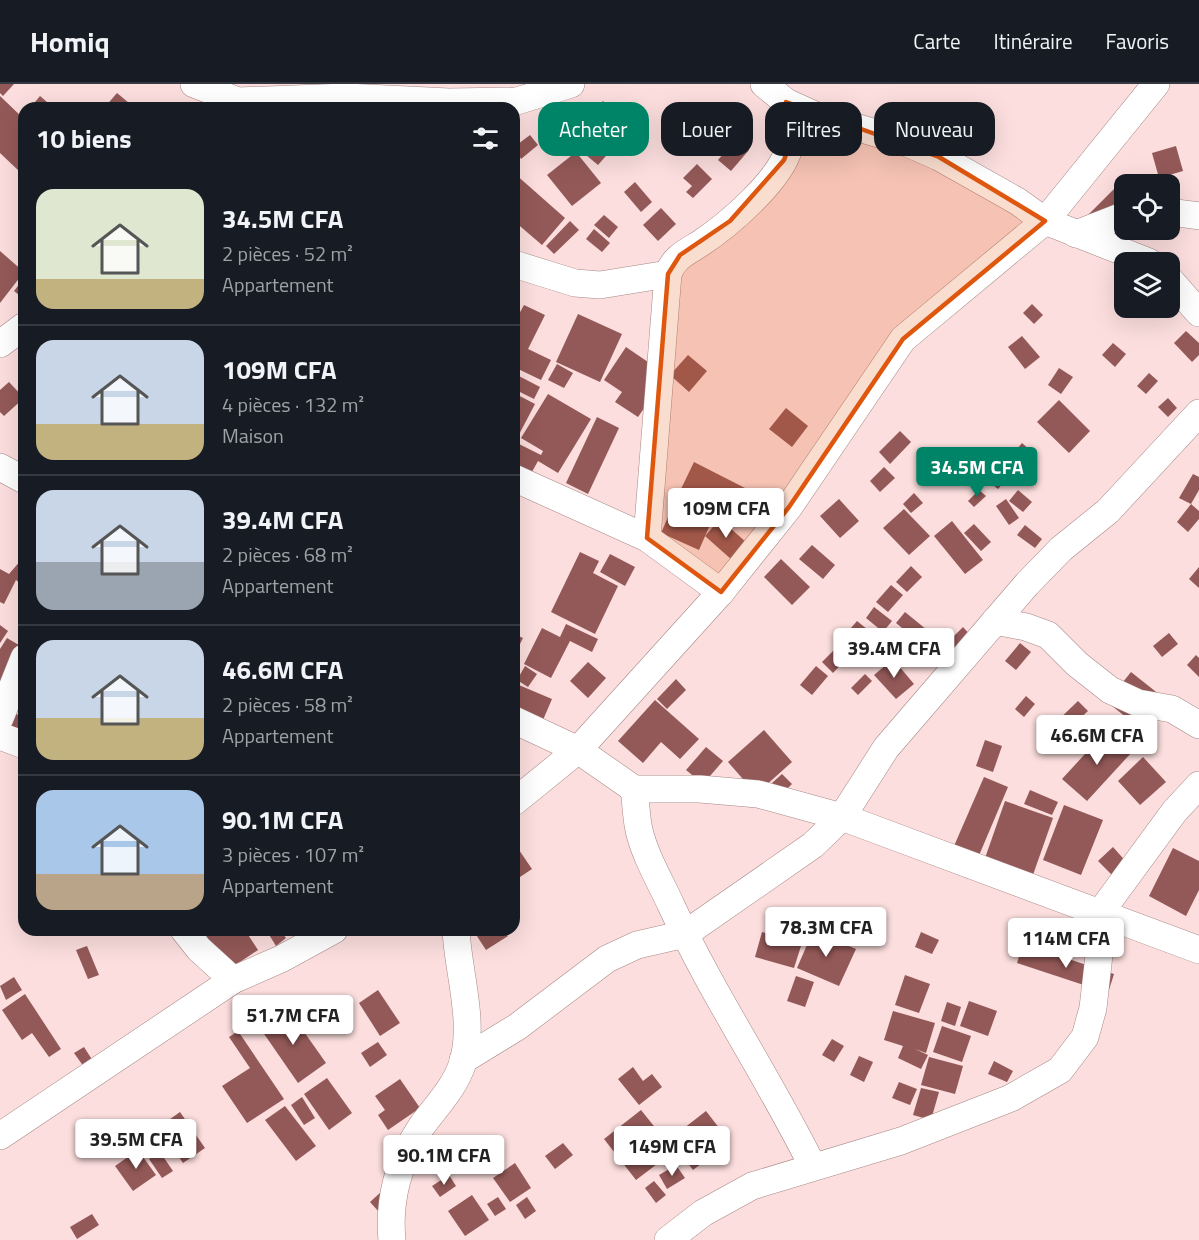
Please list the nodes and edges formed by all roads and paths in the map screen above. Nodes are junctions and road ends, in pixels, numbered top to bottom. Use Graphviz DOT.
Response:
graph roads {
  1 [pos="194,84"];
  2 [pos="571,84"];
  3 [pos="764,84"];
  4 [pos="1156,84"];
  5 [pos="242,98"];
  6 [pos="520,98"];
  7 [pos="328,102"];
  8 [pos="449,102"];
  9 [pos="786,102"];
  10 [pos="862,129"];
  11 [pos="786,156"];
  12 [pos="1180,213"];
  13 [pos="1199,216"];
  14 [pos="1114,219"];
  15 [pos="1045,221"];
  16 [pos="1076,234"];
  17 [pos="1123,252"];
  18 [pos="520,266"];
  19 [pos="668,274"];
  20 [pos="1180,292"];
  21 [pos="1199,314"];
  22 [pos="18,330"];
  23 [pos="0,344"];
  24 [pos="1199,413"];
  25 [pos="0,467"];
  26 [pos="18,477"];
  27 [pos="520,480"];
  28 [pos="647,538"];
  29 [pos="721,591"];
  30 [pos="995,621"];
  31 [pos="18,673"];
  32 [pos="0,718"];
  33 [pos="520,723"];
  34 [pos="1199,725"];
  35 [pos="0,736"];
  36 [pos="18,743"];
  37 [pos="578,750"];
  38 [pos="1199,785"];
  39 [pos="634,789"];
  40 [pos="520,797"];
  41 [pos="842,817"];
  42 [pos="1100,913"];
  43 [pos="685,934"];
  44 [pos="188,936"];
  45 [pos="323,936"];
  46 [pos="457,936"];
  47 [pos="1199,950"];
  48 [pos="233,980"];
  49 [pos="463,1060"];
  50 [pos="0,1136"];
  51 [pos="813,1167"];
  52 [pos="392,1240"];
  53 [pos="668,1240"];
  1 -- 5 [label="street"];
  2 -- 6 [label="street"];
  3 -- 9 [label="street"];
  4 -- 15 [label="street"];
  5 -- 7 [label="street"];
  6 -- 8 [label="street"];
  10 -- 15 [label="street"];
  11 -- 19 [label="street"];
  12 -- 13 [label="street"];
  14 -- 16 [label="street"];
  15 -- 16 [label="street"];
  15 -- 29 [label="street"];
  16 -- 17 [label="street"];
  18 -- 19 [label="street"];
  19 -- 28 [label="street"];
  20 -- 21 [label="street"];
  22 -- 23 [label="street"];
  24 -- 30 [label="street"];
  25 -- 26 [label="street"];
  27 -- 28 [label="street"];
  28 -- 29 [label="street"];
  29 -- 37 [label="street"];
  30 -- 34 [label="street"];
  30 -- 41 [label="street"];
  31 -- 32 [label="street"];
  33 -- 37 [label="street"];
  35 -- 36 [label="street"];
  37 -- 39 [label="street"];
  37 -- 40 [label="street"];
  38 -- 42 [label="street"];
  39 -- 41 [label="street"];
  39 -- 43 [label="street"];
  41 -- 42 [label="street"];
  41 -- 43 [label="street"];
  42 -- 47 [label="street"];
  42 -- 51 [label="street"];
  43 -- 49 [label="street"];
  43 -- 51 [label="street"];
  44 -- 48 [label="street"];
  45 -- 48 [label="street"];
  46 -- 49 [label="street"];
  48 -- 50 [label="street"];
  49 -- 52 [label="street"];
  51 -- 53 [label="street"];
}
